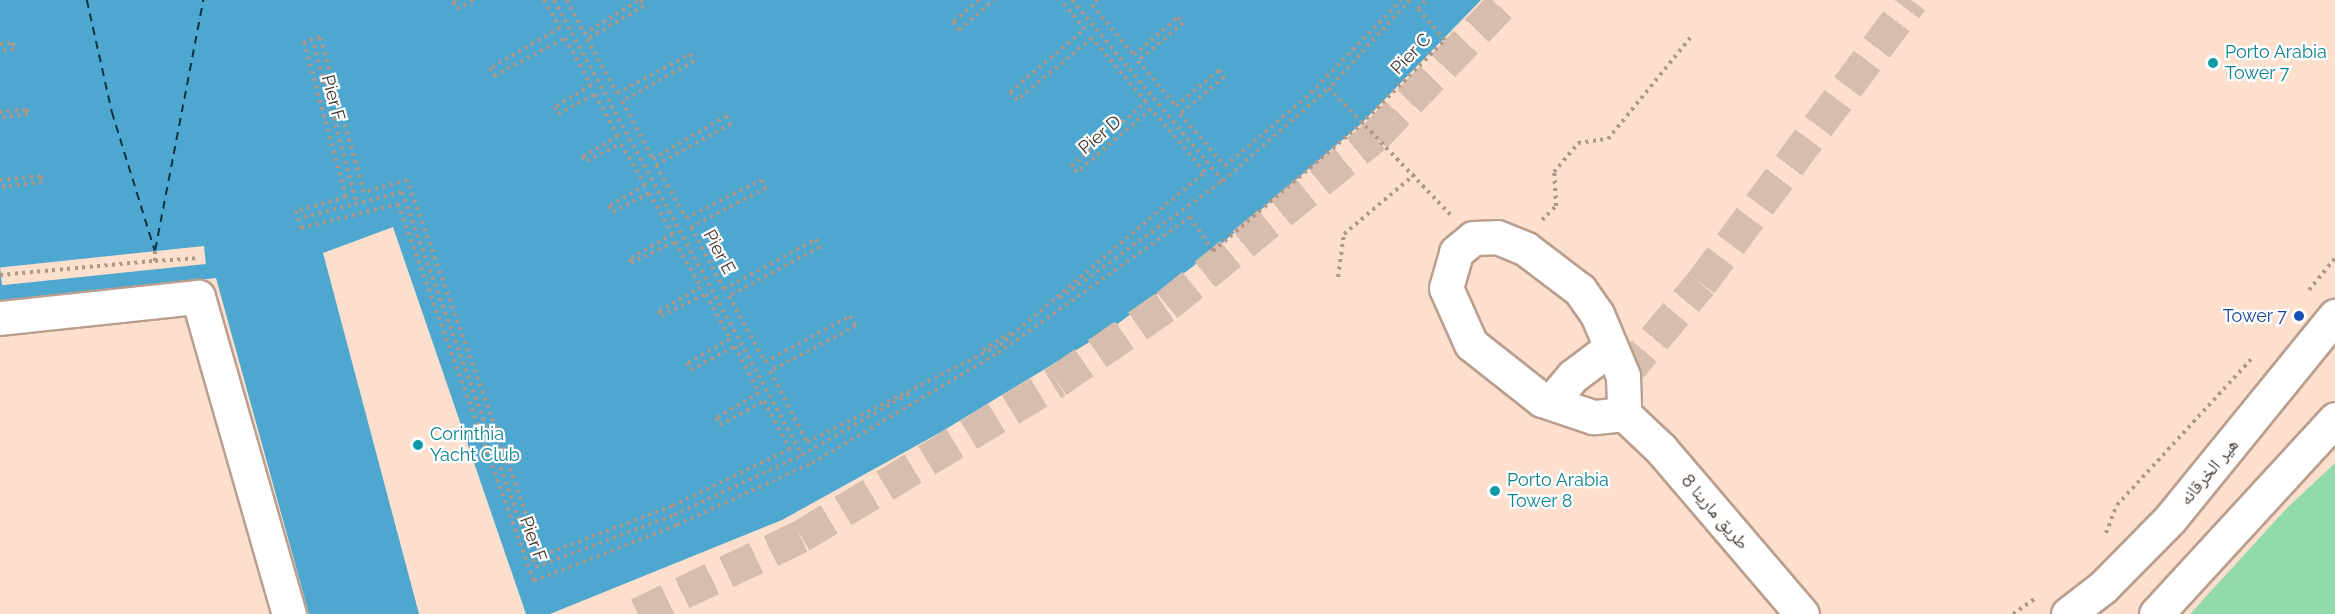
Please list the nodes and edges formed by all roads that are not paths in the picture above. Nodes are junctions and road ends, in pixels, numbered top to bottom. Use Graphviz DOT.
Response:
graph roads {
  1 [pos="2335,316"];
  2 [pos="0,318"];
  3 [pos="1610,348"];
  4 [pos="1551,402"];
  5 [pos="1624,414"];
  6 [pos="2335,419"];
  7 [pos="289,614"];
  8 [pos="1802,614"];
  9 [pos="2068,614"];
  10 [pos="2156,614"];
  1 -- 9 [label="street, هير الخرقانه"];
  2 -- 7 [label="street"];
  3 -- 4 [label="street"];
  3 -- 4 [label="street"];
  3 -- 5 [label="street"];
  4 -- 5 [label="street"];
  5 -- 8 [label="street, طريق مارينا 8"];
  6 -- 10 [label="street"];
}
